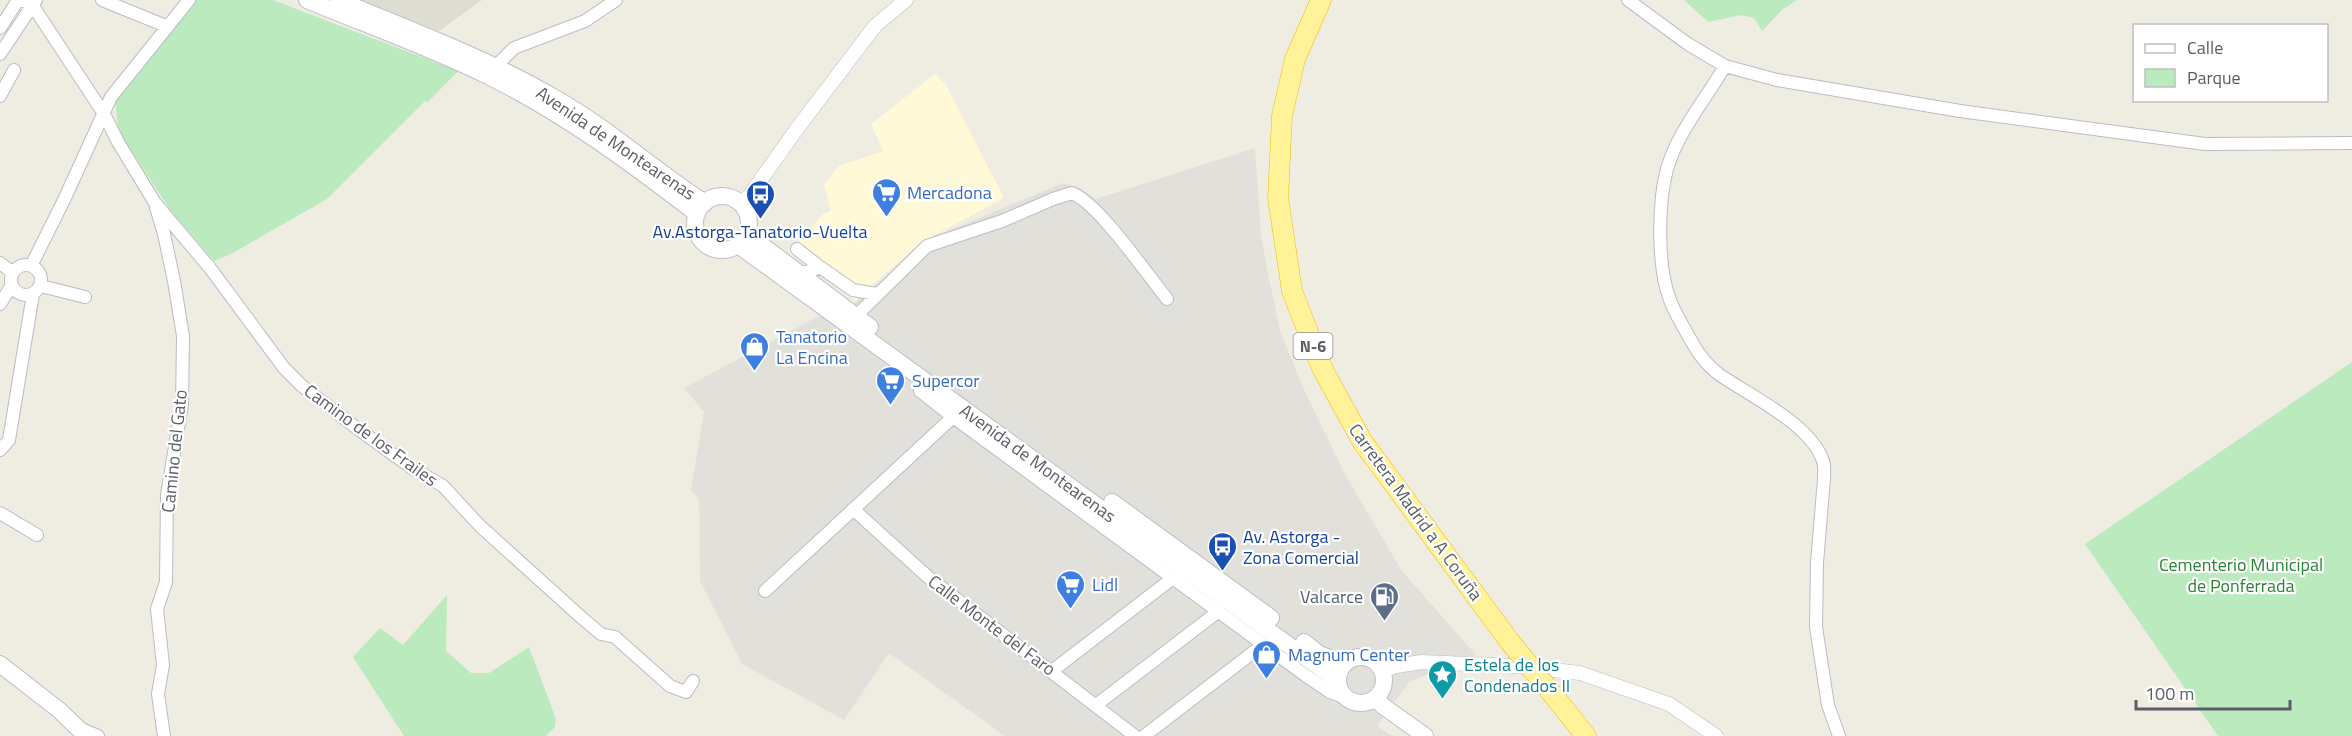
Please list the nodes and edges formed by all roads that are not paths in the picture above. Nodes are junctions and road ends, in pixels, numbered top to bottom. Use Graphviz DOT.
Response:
graph roads {
  1 [pos="18,0"];
  2 [pos="102,0"];
  3 [pos="189,0"];
  4 [pos="307,0"];
  5 [pos="338,0"];
  6 [pos="616,0"];
  7 [pos="906,0"];
  8 [pos="1321,0"];
  9 [pos="1628,0"];
  10 [pos="30,2"];
  11 [pos="166,26"];
  12 [pos="0,28"];
  13 [pos="0,54"];
  14 [pos="1725,66"];
  15 [pos="14,70"];
  16 [pos="493,71"];
  17 [pos="0,96"];
  18 [pos="104,114"];
  19 [pos="2352,143"];
  20 [pos="155,203"];
  21 [pos="741,203"];
  22 [pos="701,208"];
  23 [pos="743,239"];
  24 [pos="796,249"];
  25 [pos="0,263"];
  26 [pos="30,266"];
  27 [pos="820,267"];
  28 [pos="799,273"];
  29 [pos="12,279"];
  30 [pos="37,290"];
  31 [pos="853,290"];
  32 [pos="877,294"];
  33 [pos="85,297"];
  34 [pos="1167,298"];
  35 [pos="0,304"];
  36 [pos="859,312"];
  37 [pos="920,391"];
  38 [pos="953,417"];
  39 [pos="0,450"];
  40 [pos="854,509"];
  41 [pos="0,513"];
  42 [pos="37,535"];
  43 [pos="1173,578"];
  44 [pos="765,591"];
  45 [pos="1219,611"];
  46 [pos="1264,644"];
  47 [pos="0,664"];
  48 [pos="1345,664"];
  49 [pos="1052,671"];
  50 [pos="1382,671"];
  51 [pos="693,681"];
  52 [pos="1338,681"];
  53 [pos="1347,698"];
  54 [pos="1375,698"];
  55 [pos="1096,705"];
  56 [pos="82,732"];
  57 [pos="98,736"];
  58 [pos="164,736"];
  59 [pos="1135,736"];
  60 [pos="1144,736"];
  61 [pos="1425,736"];
  62 [pos="1586,736"];
  63 [pos="1716,736"];
  64 [pos="1839,736"];
  1 -- 12 [label="street"];
  2 -- 11 [label="street"];
  3 -- 11 [label="street"];
  4 -- 16 [label="main road"];
  5 -- 16 [label="main road"];
  6 -- 16 [label="street"];
  7 -- 21 [label="street"];
  8 -- 62 [label="highway, Carretera Madrid a A Coruña / N-6, bridge"];
  9 -- 14 [label="street"];
  10 -- 13 [label="street"];
  10 -- 18 [label="street, Camino de los Frailes"];
  11 -- 18 [label="street"];
  14 -- 19 [label="street"];
  14 -- 64 [label="street"];
  15 -- 17 [label="street"];
  16 -- 22 [label="main road, Avenida de Montearenas"];
  18 -- 20 [label="street, Camino de los Frailes"];
  18 -- 26 [label="street"];
  20 -- 51 [label="street, Camino de los Frailes"];
  20 -- 58 [label="street, Camino del Gato"];
  21 -- 22 [label="main road"];
  21 -- 23 [label="main road"];
  22 -- 23 [label="main road"];
  23 -- 28 [label="main road, Avenida de Montearenas"];
  23 -- 52 [label="main road, Avenida de Montearenas"];
  24 -- 27 [label="street"];
  25 -- 29 [label="street"];
  26 -- 29 [label="street"];
  26 -- 30 [label="street"];
  27 -- 28 [label="street"];
  27 -- 31 [label="street"];
  28 -- 36 [label="main road, Avenida de Montearenas"];
  29 -- 30 [label="street"];
  29 -- 35 [label="street"];
  30 -- 33 [label="street"];
  30 -- 39 [label="street"];
  31 -- 32 [label="street"];
  31 -- 36 [label="street"];
  32 -- 34 [label="street"];
  32 -- 36 [label="street"];
  36 -- 48 [label="main road, Avenida de Montearenas"];
  37 -- 38 [label="street"];
  38 -- 40 [label="street"];
  38 -- 43 [label="street"];
  40 -- 44 [label="street"];
  40 -- 49 [label="street, Calle Monte del Faro"];
  41 -- 42 [label="street"];
  43 -- 45 [label="street"];
  43 -- 49 [label="street"];
  45 -- 46 [label="street"];
  45 -- 55 [label="street"];
  46 -- 53 [label="street"];
  46 -- 60 [label="street"];
  47 -- 56 [label="main road"];
  48 -- 50 [label="main road"];
  48 -- 52 [label="main road"];
  49 -- 55 [label="street, Calle Monte del Faro"];
  50 -- 54 [label="main road"];
  50 -- 63 [label="street"];
  52 -- 53 [label="main road"];
  53 -- 54 [label="main road"];
  54 -- 61 [label="main road"];
  55 -- 59 [label="street, Calle Monte del Faro"];
  56 -- 57 [label="street"];
}
